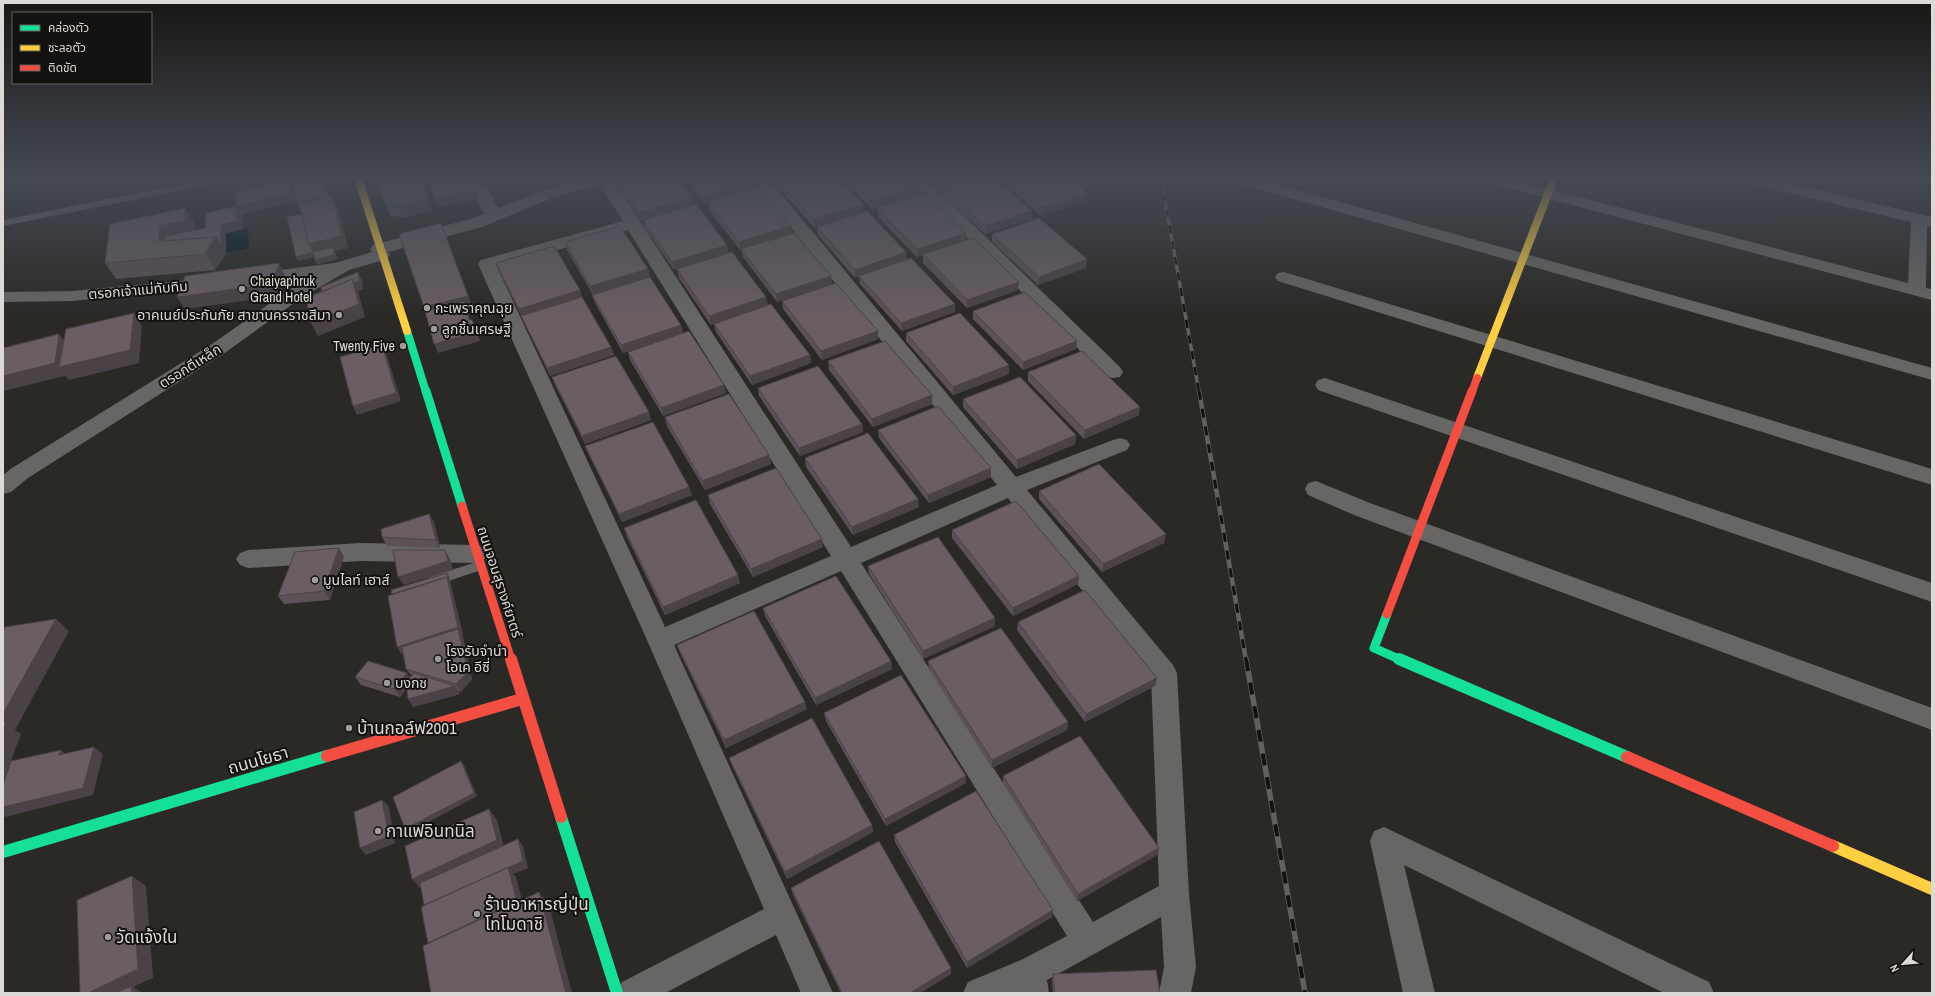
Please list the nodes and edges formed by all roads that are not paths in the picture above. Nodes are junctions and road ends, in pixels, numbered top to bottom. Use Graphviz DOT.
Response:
graph roads {
  1 [pos="372,224"];
  2 [pos="471,224"];
  3 [pos="630,224"];
  4 [pos="632,224"];
  5 [pos="796,224"];
  6 [pos="963,224"];
  7 [pos="1401,224"];
  8 [pos="1536,224"];
  9 [pos="1663,224"];
  10 [pos="1925,224"];
  11 [pos="380,252"];
  12 [pos="1523,259"];
  13 [pos="343,266"];
  14 [pos="1284,276"];
  15 [pos="1925,293"];
  16 [pos="3,298"];
  17 [pos="1492,341"];
  18 [pos="1113,372"];
  19 [pos="1932,374"];
  20 [pos="1325,385"];
  21 [pos="1458,430"];
  22 [pos="1120,445"];
  23 [pos="1932,477"];
  24 [pos="3,486"];
  25 [pos="1013,487"];
  26 [pos="1316,489"];
  27 [pos="1420,529"];
  28 [pos="248,558"];
  29 [pos="478,560"];
  30 [pos="847,560"];
  31 [pos="420,585"];
  32 [pos="1932,593"];
  33 [pos="659,640"];
  34 [pos="522,699"];
  35 [pos="1932,719"];
  36 [pos="3,852"];
  37 [pos="1932,889"];
  38 [pos="1174,894"];
  39 [pos="782,916"];
  40 [pos="1087,940"];
  41 [pos="1032,983"];
  42 [pos="617,993"];
  43 [pos="633,993"];
  44 [pos="817,993"];
  45 [pos="979,993"];
  46 [pos="1175,993"];
  47 [pos="1419,993"];
  48 [pos="1698,993"];
  1 -- 11 [label="street, ถนนจอมสุรางค์ยาตร์"];
  2 -- 11 [label="street, ตรอกตีเหล็ก"];
  3 -- 33 [label="street"];
  4 -- 30 [label="street"];
  5 -- 25 [label="street"];
  6 -- 18 [label="street"];
  7 -- 12 [label="street"];
  8 -- 12 [label="street"];
  9 -- 15 [label="street"];
  10 -- 15 [label="street"];
  11 -- 13 [label="street, ตรอกตีเหล็ก"];
  11 -- 29 [label="street, ถนนจอมสุรางค์ยาตร์"];
  12 -- 17 [label="street"];
  12 -- 19 [label="street"];
  13 -- 16 [label="street, ตรอกเจ้าแม่ทับทิม"];
  13 -- 24 [label="street, ตรอกตีเหล็ก"];
  14 -- 17 [label="street"];
  17 -- 21 [label="street"];
  17 -- 23 [label="street"];
  20 -- 21 [label="street"];
  21 -- 27 [label="street"];
  21 -- 32 [label="street"];
  22 -- 25 [label="street"];
  25 -- 30 [label="street"];
  25 -- 38 [label="street"];
  26 -- 27 [label="street"];
  27 -- 35 [label="street"];
  27 -- 37 [label="street"];
  28 -- 29 [label="street"];
  29 -- 31 [label="lane"];
  29 -- 34 [label="street, ถนนจอมสุรางค์ยาตร์"];
  30 -- 33 [label="street"];
  30 -- 40 [label="street"];
  33 -- 39 [label="street"];
  34 -- 36 [label="street, ถนนโยธา"];
  34 -- 42 [label="street, ถนนจอมสุรางค์ยาตร์"];
  38 -- 40 [label="street"];
  38 -- 46 [label="street"];
  39 -- 43 [label="street"];
  39 -- 44 [label="street"];
  40 -- 41 [label="street"];
  41 -- 45 [label="street"];
  47 -- 48 [label="street"];
}
